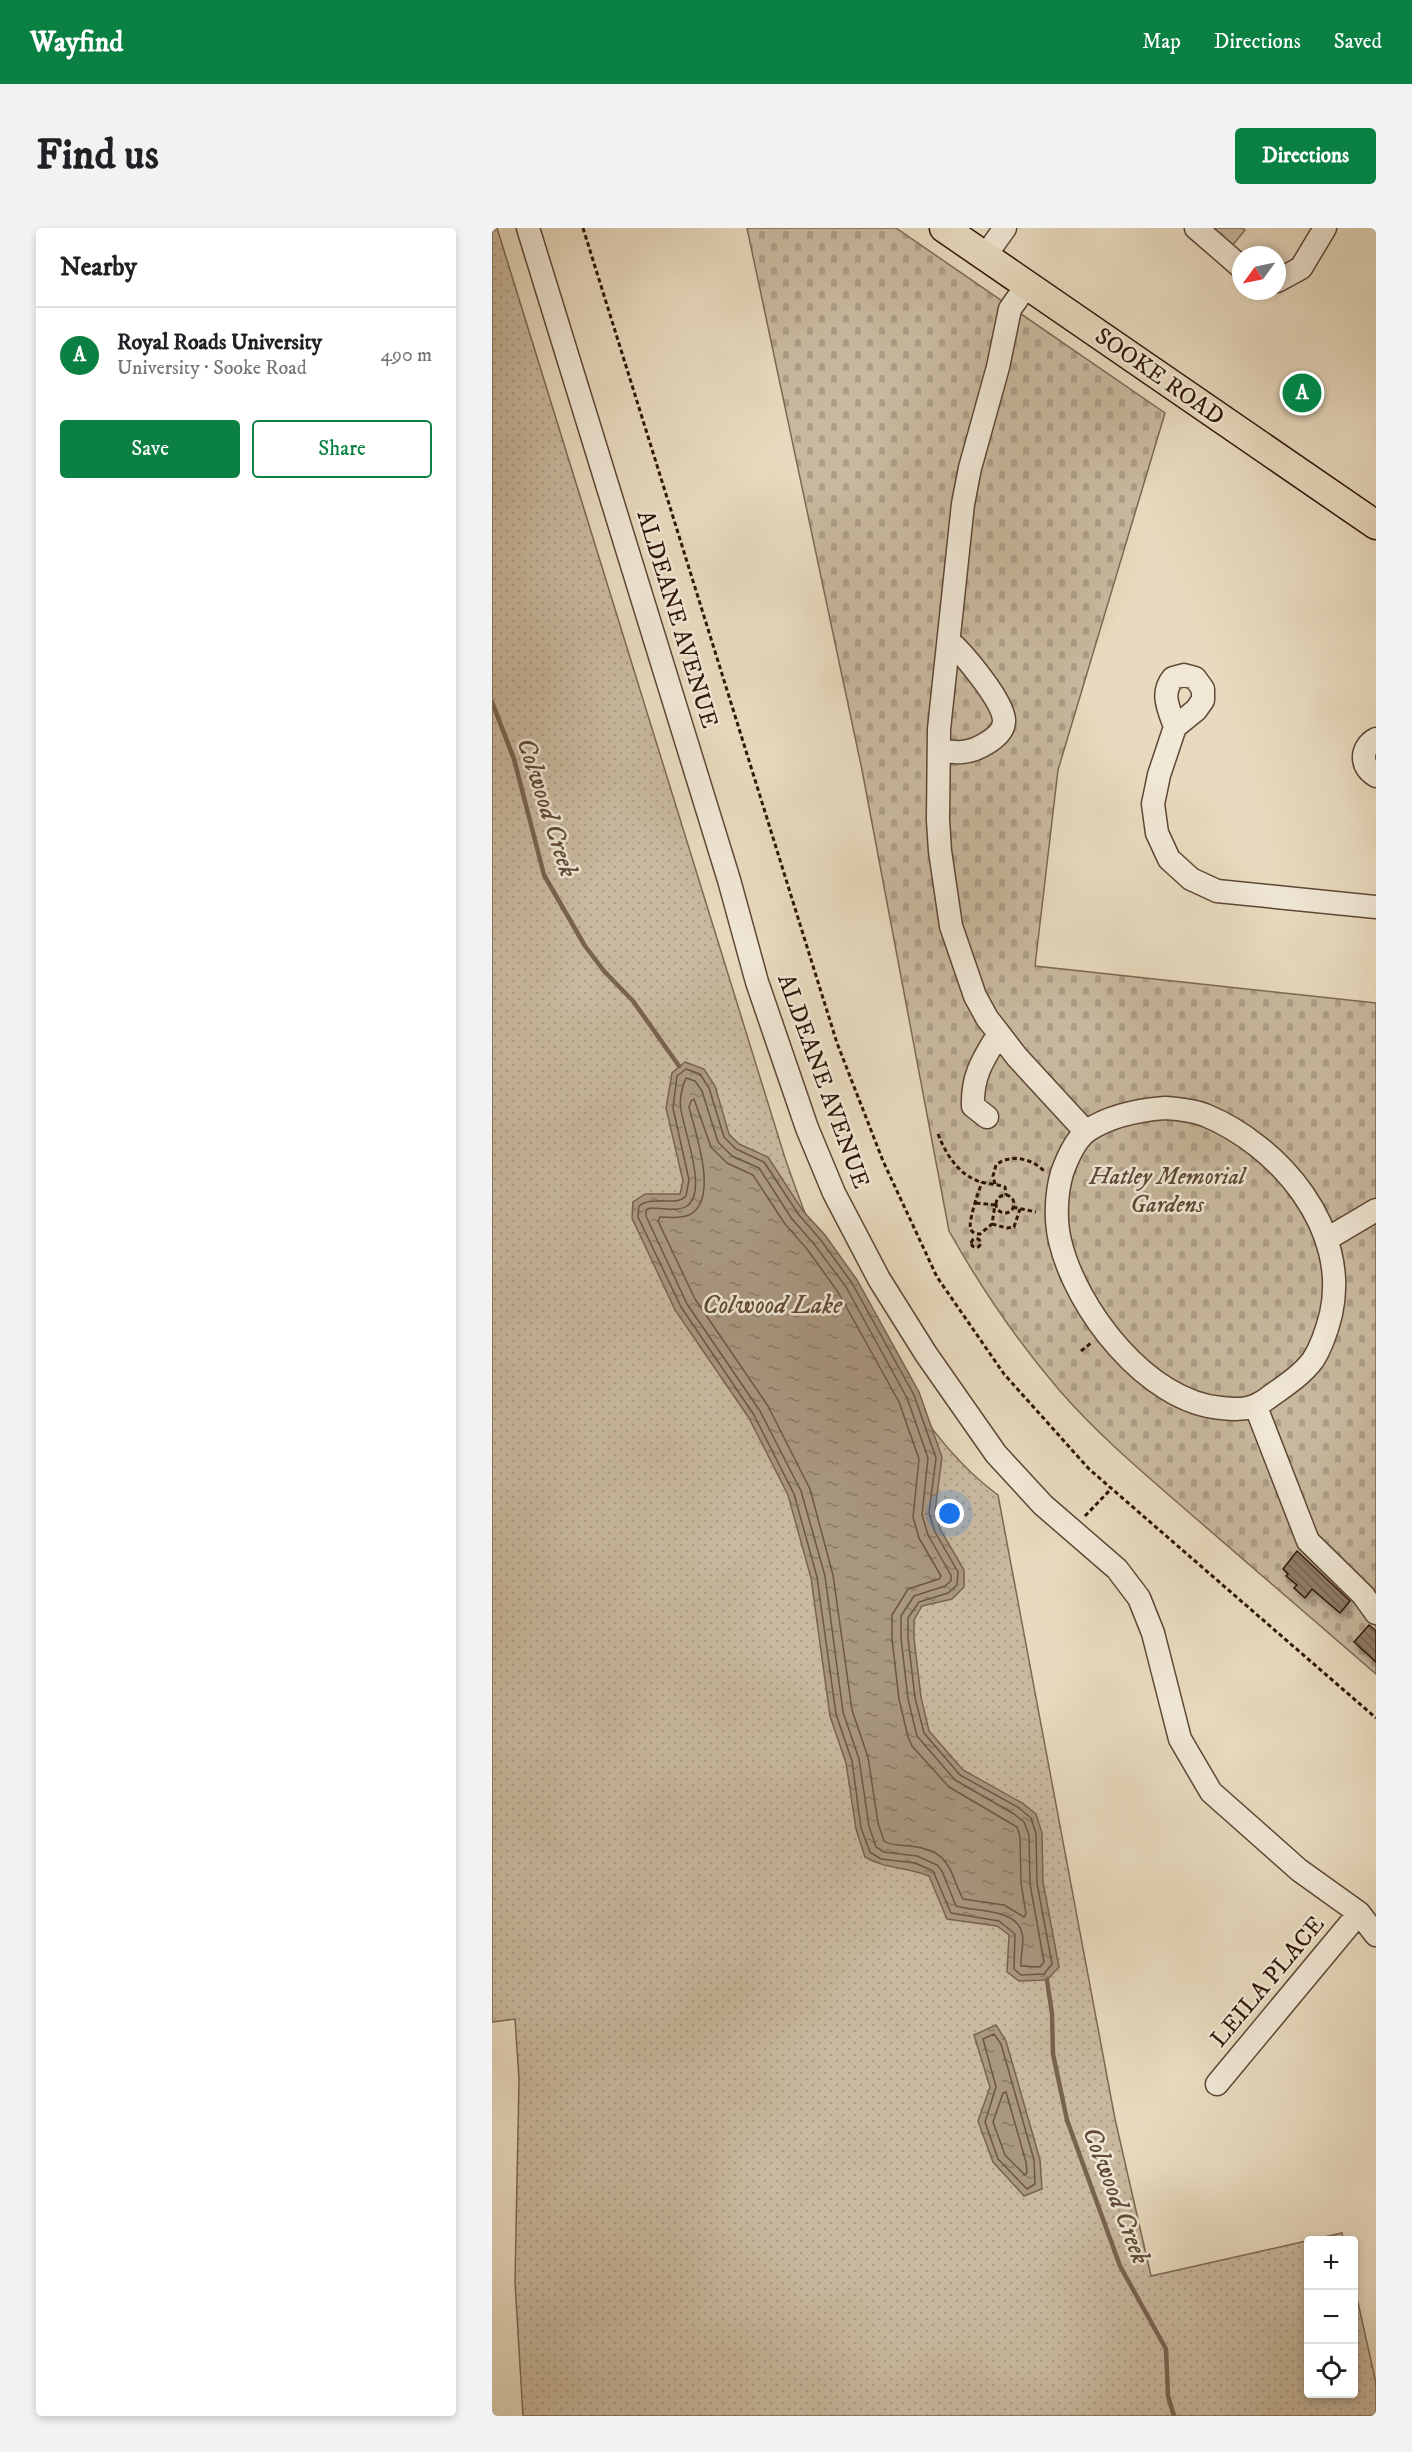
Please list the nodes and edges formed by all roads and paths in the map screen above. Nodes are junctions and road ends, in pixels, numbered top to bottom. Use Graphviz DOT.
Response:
graph roads {
  1 [pos="528,228"];
  2 [pos="584,228"];
  3 [pos="944,228"];
  4 [pos="1005,228"];
  5 [pos="1196,228"];
  6 [pos="1325,228"];
  7 [pos="985,256"];
  8 [pos="1232,259"];
  9 [pos="1286,276"];
  10 [pos="1027,285"];
  11 [pos="1376,525"];
  12 [pos="949,642"];
  13 [pos="1174,727"];
  14 [pos="1376,739"];
  15 [pos="939,750"];
  16 [pos="1376,776"];
  17 [pos="1376,907"];
  18 [pos="998,1035"];
  19 [pos="987,1117"];
  20 [pos="1086,1132"];
  21 [pos="938,1134"];
  22 [pos="1060,1181"];
  23 [pos="982,1182"];
  24 [pos="995,1184"];
  25 [pos="1006,1195"];
  26 [pos="976,1203"];
  27 [pos="995,1205"];
  28 [pos="1013,1207"];
  29 [pos="1020,1209"];
  30 [pos="1376,1210"];
  31 [pos="1036,1212"];
  32 [pos="992,1224"];
  33 [pos="1327,1239"];
  34 [pos="1256,1407"];
  35 [pos="1111,1489"];
  36 [pos="1071,1531"];
  37 [pos="1376,1613"];
  38 [pos="1376,1718"];
  39 [pos="1359,1913"];
  40 [pos="1376,1935"];
  41 [pos="1217,2084"];
  1 -- 36 [label="street, ALDEANE AVENUE"];
  2 -- 35 [label="path"];
  3 -- 7 [label="main road, SOOKE ROAD"];
  4 -- 7 [label="street"];
  5 -- 8 [label="street"];
  6 -- 9 [label="street"];
  7 -- 10 [label="main road, SOOKE ROAD"];
  10 -- 11 [label="main road, SOOKE ROAD"];
  10 -- 12 [label="street"];
  12 -- 15 [label="street"];
  12 -- 15 [label="street"];
  13 -- 17 [label="street"];
  14 -- 16 [label="street"];
  15 -- 18 [label="street"];
  18 -- 19 [label="street"];
  18 -- 20 [label="street"];
  20 -- 22 [label="street"];
  20 -- 33 [label="street"];
  21 -- 23 [label="path"];
  22 -- 24 [label="path"];
  22 -- 34 [label="street"];
  23 -- 24 [label="path"];
  23 -- 26 [label="path"];
  24 -- 25 [label="path"];
  25 -- 27 [label="path"];
  25 -- 28 [label="path"];
  26 -- 27 [label="path"];
  26 -- 32 [label="path"];
  27 -- 28 [label="path"];
  27 -- 32 [label="path"];
  28 -- 29 [label="path"];
  29 -- 31 [label="path"];
  29 -- 32 [label="path"];
  30 -- 33 [label="street"];
  33 -- 34 [label="street"];
  34 -- 37 [label="street"];
  35 -- 36 [label="path"];
  35 -- 38 [label="path"];
  36 -- 39 [label="street, ALDEANE AVENUE"];
  39 -- 40 [label="street, ALDEANE AVENUE"];
  39 -- 41 [label="street, LEILA PLACE"];
}
